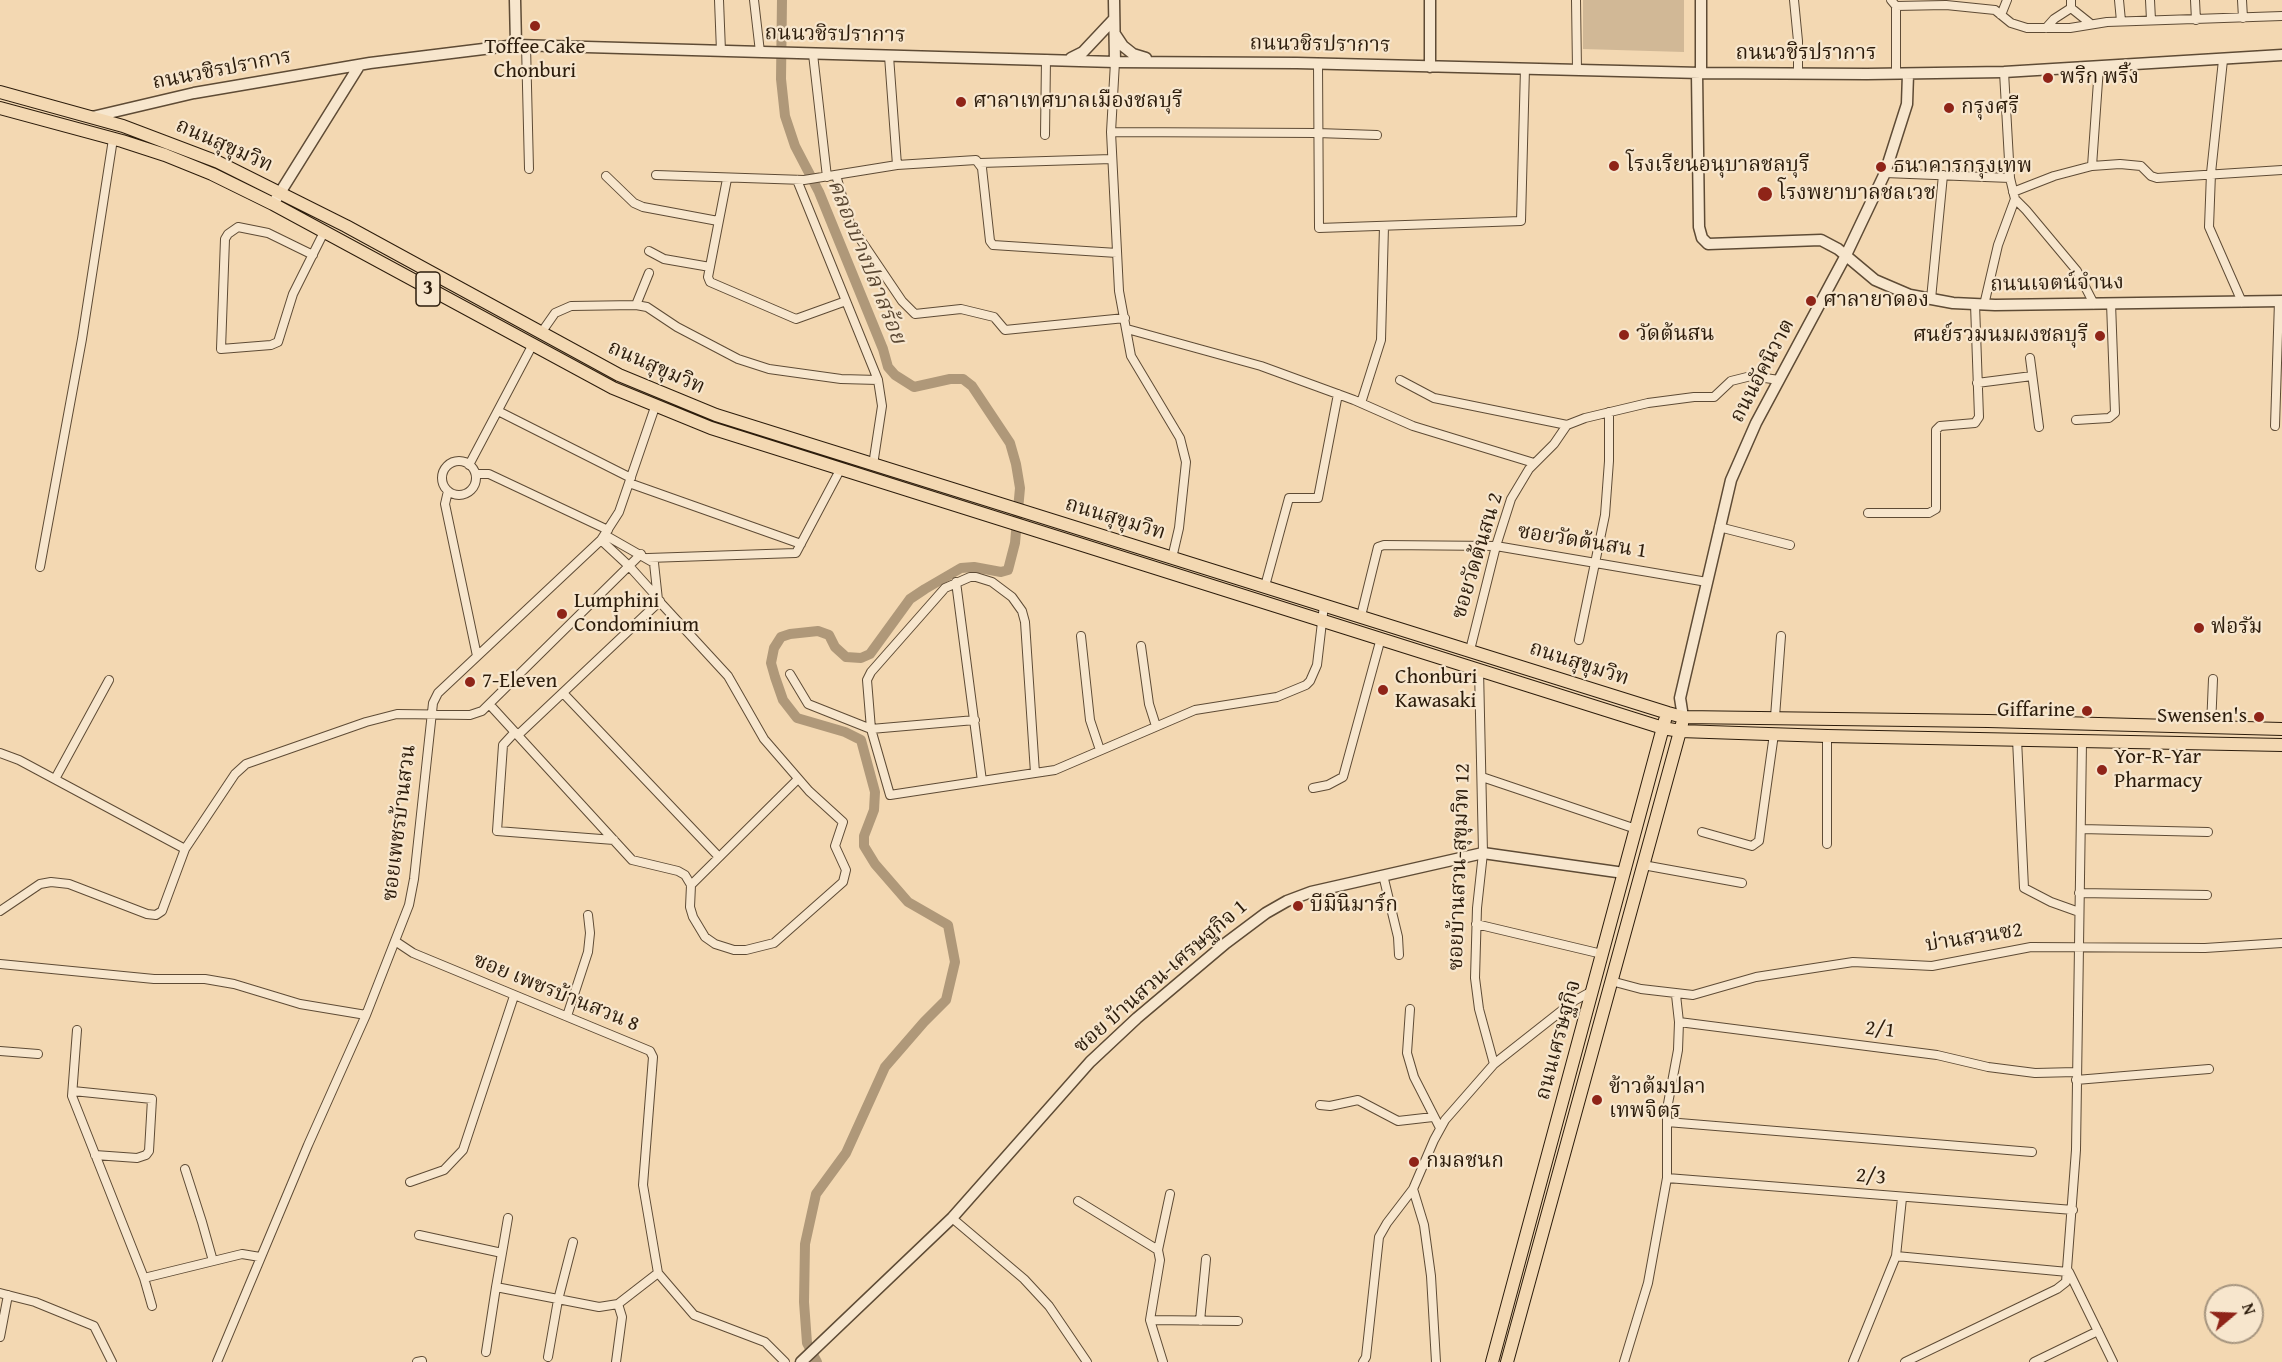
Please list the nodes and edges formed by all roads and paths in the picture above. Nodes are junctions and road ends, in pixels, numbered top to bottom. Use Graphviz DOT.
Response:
graph roads {
  1 [pos="515,0"];
  2 [pos="719,0"];
  3 [pos="754,0"];
  4 [pos="1114,0"];
  5 [pos="1430,0"];
  6 [pos="1576,0"];
  7 [pos="1701,0"];
  8 [pos="1794,0"];
  9 [pos="2007,0"];
  10 [pos="2119,0"];
  11 [pos="2150,0"];
  12 [pos="2195,0"];
  13 [pos="2242,0"];
  14 [pos="1900,3"];
  15 [pos="1946,3"];
  16 [pos="1988,4"];
  17 [pos="2071,4"];
  18 [pos="2001,15"];
  19 [pos="2282,16"];
  20 [pos="2243,18"];
  21 [pos="1114,19"];
  22 [pos="2151,20"];
  23 [pos="2196,20"];
  24 [pos="2121,21"];
  25 [pos="2091,24"];
  26 [pos="2046,28"];
  27 [pos="1114,34"];
  28 [pos="521,45"];
  29 [pos="721,51"];
  30 [pos="760,52"];
  31 [pos="813,54"];
  32 [pos="2282,55"];
  33 [pos="889,56"];
  34 [pos="1046,59"];
  35 [pos="1068,60"];
  36 [pos="2223,60"];
  37 [pos="1158,61"];
  38 [pos="1115,62"];
  39 [pos="1318,63"];
  40 [pos="359,66"];
  41 [pos="1430,67"];
  42 [pos="2099,67"];
  43 [pos="1525,68"];
  44 [pos="1577,69"];
  45 [pos="2004,72"];
  46 [pos="1699,73"];
  47 [pos="1798,73"];
  48 [pos="1896,74"];
  49 [pos="1908,74"];
  50 [pos="0,92"];
  51 [pos="0,108"];
  52 [pos="92,117"];
  53 [pos="1111,132"];
  54 [pos="1317,133"];
  55 [pos="1045,135"];
  56 [pos="1377,135"];
  57 [pos="114,139"];
  58 [pos="1112,159"];
  59 [pos="980,163"];
  60 [pos="897,165"];
  61 [pos="2092,166"];
  62 [pos="529,169"];
  63 [pos="2282,170"];
  64 [pos="1885,173"];
  65 [pos="2211,173"];
  66 [pos="656,175"];
  67 [pos="1943,175"];
  68 [pos="606,176"];
  69 [pos="827,177"];
  70 [pos="727,178"];
  71 [pos="2010,178"];
  72 [pos="801,180"];
  73 [pos="280,192"];
  74 [pos="2014,196"];
  75 [pos="273,204"];
  76 [pos="718,221"];
  77 [pos="1384,226"];
  78 [pos="324,232"];
  79 [pos="649,251"];
  80 [pos="1117,253"];
  81 [pos="313,255"];
  82 [pos="1846,255"];
  83 [pos="710,267"];
  84 [pos="650,273"];
  85 [pos="1931,299"];
  86 [pos="846,301"];
  87 [pos="2280,301"];
  88 [pos="2242,302"];
  89 [pos="2111,303"];
  90 [pos="636,304"];
  91 [pos="1979,304"];
  92 [pos="2094,304"];
  93 [pos="1125,318"];
  94 [pos="1127,328"];
  95 [pos="536,330"];
  96 [pos="533,344"];
  97 [pos="2030,358"];
  98 [pos="2032,376"];
  99 [pos="878,380"];
  100 [pos="1400,380"];
  101 [pos="1779,380"];
  102 [pos="1977,383"];
  103 [pos="1338,394"];
  104 [pos="1361,403"];
  105 [pos="656,407"];
  106 [pos="498,411"];
  107 [pos="1609,412"];
  108 [pos="2076,420"];
  109 [pos="1567,425"];
  110 [pos="2275,426"];
  111 [pos="2039,427"];
  112 [pos="1534,464"];
  113 [pos="469,465"];
  114 [pos="873,465"];
  115 [pos="840,470"];
  116 [pos="476,474"];
  117 [pos="630,480"];
  118 [pos="935,485"];
  119 [pos="448,491"];
  120 [pos="931,498"];
  121 [pos="1868,513"];
  122 [pos="1719,527"];
  123 [pos="604,535"];
  124 [pos="801,544"];
  125 [pos="1790,545"];
  126 [pos="1496,546"];
  127 [pos="644,556"];
  128 [pos="1172,558"];
  129 [pos="1595,562"];
  130 [pos="40,567"];
  131 [pos="630,567"];
  132 [pos="956,582"];
  133 [pos="1707,582"];
  134 [pos="1265,586"];
  135 [pos="659,599"];
  136 [pos="1324,605"];
  137 [pos="1361,616"];
  138 [pos="1322,620"];
  139 [pos="1081,636"];
  140 [pos="1781,636"];
  141 [pos="1381,638"];
  142 [pos="1579,640"];
  143 [pos="1141,646"];
  144 [pos="1470,650"];
  145 [pos="477,656"];
  146 [pos="1479,669"];
  147 [pos="790,674"];
  148 [pos="2213,679"];
  149 [pos="109,680"];
  150 [pos="563,693"];
  151 [pos="1680,698"];
  152 [pos="490,705"];
  153 [pos="1668,713"];
  154 [pos="432,714"];
  155 [pos="1683,717"];
  156 [pos="1775,717"];
  157 [pos="975,720"];
  158 [pos="1156,726"];
  159 [pos="2211,727"];
  160 [pos="1663,728"];
  161 [pos="871,729"];
  162 [pos="2282,729"];
  163 [pos="1680,731"];
  164 [pos="516,733"];
  165 [pos="1774,734"];
  166 [pos="1827,736"];
  167 [pos="2017,739"];
  168 [pos="2082,742"];
  169 [pos="2282,745"];
  170 [pos="1100,750"];
  171 [pos="2,756"];
  172 [pos="1035,773"];
  173 [pos="1482,777"];
  174 [pos="55,779"];
  175 [pos="798,779"];
  176 [pos="982,781"];
  177 [pos="1313,788"];
  178 [pos="1636,829"];
  179 [pos="2080,829"];
  180 [pos="1702,832"];
  181 [pos="2208,832"];
  182 [pos="614,840"];
  183 [pos="1827,844"];
  184 [pos="185,849"];
  185 [pos="1483,853"];
  186 [pos="719,857"];
  187 [pos="1643,865"];
  188 [pos="1624,873"];
  189 [pos="1383,876"];
  190 [pos="1742,883"];
  191 [pos="691,885"];
  192 [pos="2079,893"];
  193 [pos="2207,895"];
  194 [pos="0,911"];
  195 [pos="2079,912"];
  196 [pos="588,915"];
  197 [pos="1476,924"];
  198 [pos="395,941"];
  199 [pos="2282,943"];
  200 [pos="2078,946"];
  201 [pos="1602,954"];
  202 [pos="1399,955"];
  203 [pos="0,964"];
  204 [pos="1611,981"];
  205 [pos="1592,991"];
  206 [pos="1676,994"];
  207 [pos="514,996"];
  208 [pos="1410,1009"];
  209 [pos="366,1015"];
  210 [pos="567,1016"];
  211 [pos="1679,1022"];
  212 [pos="77,1030"];
  213 [pos="0,1051"];
  214 [pos="38,1054"];
  215 [pos="1494,1064"];
  216 [pos="2209,1069"];
  217 [pos="2076,1076"];
  218 [pos="73,1092"];
  219 [pos="1320,1105"];
  220 [pos="1433,1118"];
  221 [pos="1667,1122"];
  222 [pos="1440,1128"];
  223 [pos="2032,1152"];
  224 [pos="95,1155"];
  225 [pos="185,1169"];
  226 [pos="1667,1179"];
  227 [pos="410,1182"];
  228 [pos="1413,1189"];
  229 [pos="1170,1194"];
  230 [pos="1902,1198"];
  231 [pos="1078,1201"];
  232 [pos="2073,1210"];
  233 [pos="508,1218"];
  234 [pos="952,1218"];
  235 [pos="419,1235"];
  236 [pos="573,1242"];
  237 [pos="1158,1250"];
  238 [pos="502,1253"];
  239 [pos="1896,1256"];
  240 [pos="260,1257"];
  241 [pos="1206,1259"];
  242 [pos="213,1261"];
  243 [pos="2068,1272"];
  244 [pos="658,1273"];
  245 [pos="144,1278"];
  246 [pos="496,1287"];
  247 [pos="4,1294"];
  248 [pos="558,1300"];
  249 [pos="618,1304"];
  250 [pos="152,1306"];
  251 [pos="1150,1320"];
  252 [pos="1200,1321"];
  253 [pos="1238,1321"];
  254 [pos="2098,1331"];
  255 [pos="0,1337"];
  256 [pos="486,1352"];
  257 [pos="548,1357"];
  258 [pos="112,1362"];
  259 [pos="217,1362"];
  260 [pos="616,1362"];
  261 [pos="785,1362"];
  262 [pos="801,1362"];
  263 [pos="1087,1362"];
  264 [pos="1163,1362"];
  265 [pos="1363,1362"];
  266 [pos="1436,1362"];
  267 [pos="1492,1362"];
  268 [pos="1507,1362"];
  269 [pos="1624,1362"];
  270 [pos="1853,1362"];
  271 [pos="1905,1362"];
  272 [pos="2034,1362"];
  273 [pos="2113,1362"];
  1 -- 28 [label="street"];
  2 -- 29 [label="street"];
  3 -- 30 [label="street"];
  4 -- 21 [label="street"];
  5 -- 41 [label="street"];
  6 -- 44 [label="street"];
  7 -- 46 [label="street, ถนนเจตน์จำนง"];
  8 -- 47 [label="street"];
  9 -- 18 [label="street"];
  10 -- 24 [label="street"];
  11 -- 22 [label="street"];
  12 -- 23 [label="street"];
  13 -- 20 [label="street"];
  14 -- 15 [label="street"];
  14 -- 48 [label="street"];
  15 -- 16 [label="street"];
  16 -- 18 [label="street"];
  17 -- 25 [label="street"];
  17 -- 26 [label="street"];
  18 -- 26 [label="street"];
  19 -- 20 [label="street"];
  20 -- 23 [label="street"];
  21 -- 27 [label="street"];
  21 -- 35 [label="street"];
  22 -- 23 [label="street"];
  22 -- 24 [label="street"];
  24 -- 25 [label="street"];
  25 -- 26 [label="street"];
  27 -- 37 [label="street"];
  27 -- 38 [label="street"];
  28 -- 29 [label="street, ถนนวชิรปราการ"];
  28 -- 40 [label="street, ถนนวชิรปราการ"];
  28 -- 62 [label="street"];
  29 -- 30 [label="street, ถนนวชิรปราการ"];
  30 -- 31 [label="street, ถนนวชิรปราการ"];
  31 -- 33 [label="street, ถนนวชิรปราการ"];
  31 -- 69 [label="street"];
  32 -- 36 [label="street, ถนนวชิรปราการ"];
  33 -- 34 [label="street, ถนนวชิรปราการ"];
  33 -- 60 [label="street"];
  34 -- 35 [label="street, ถนนวชิรปราการ"];
  34 -- 55 [label="street"];
  35 -- 38 [label="street, ถนนวชิรปราการ"];
  36 -- 42 [label="street, ถนนวชิรปราการ"];
  36 -- 65 [label="street"];
  37 -- 38 [label="street, ถนนวชิรปราการ"];
  37 -- 39 [label="street, ถนนวชิรปราการ"];
  38 -- 53 [label="street"];
  39 -- 41 [label="street, ถนนวชิรปราการ"];
  39 -- 54 [label="street"];
  40 -- 52 [label="street, ถนนวชิรปราการ"];
  40 -- 73 [label="street"];
  41 -- 43 [label="street, ถนนวชิรปราการ"];
  42 -- 45 [label="street, ถนนวชิรปราการ"];
  42 -- 61 [label="street"];
  43 -- 44 [label="street, ถนนวชิรปราการ"];
  43 -- 77 [label="street"];
  44 -- 46 [label="street, ถนนวชิรปราการ"];
  45 -- 49 [label="street, ถนนวชิรปราการ"];
  45 -- 71 [label="street"];
  46 -- 47 [label="street, ถนนวชิรปราการ"];
  46 -- 82 [label="street, ถนนเจตน์จำนง"];
  47 -- 48 [label="street, ถนนวชิรปราการ"];
  48 -- 49 [label="street, ถนนวชิรปราการ"];
  49 -- 64 [label="street, ถนนอัคนิวาต"];
  50 -- 52 [label="main road, ถนนสุขุมวิท / 3"];
  51 -- 57 [label="main road, ถนนสุขุมวิท / 3"];
  52 -- 73 [label="main road, ถนนสุขุมวิท / 3"];
  53 -- 54 [label="street"];
  53 -- 58 [label="street"];
  54 -- 56 [label="street"];
  54 -- 77 [label="street"];
  57 -- 75 [label="main road, ถนนสุขุมวิท / 3"];
  57 -- 130 [label="street"];
  58 -- 59 [label="street"];
  58 -- 80 [label="street"];
  59 -- 60 [label="street"];
  59 -- 80 [label="street"];
  60 -- 69 [label="street"];
  61 -- 65 [label="street"];
  61 -- 74 [label="street"];
  63 -- 65 [label="street"];
  64 -- 67 [label="street"];
  64 -- 82 [label="street, ถนนอัคนิวาต"];
  65 -- 88 [label="street"];
  66 -- 70 [label="street"];
  67 -- 71 [label="street"];
  67 -- 85 [label="street"];
  68 -- 76 [label="street"];
  69 -- 72 [label="street"];
  69 -- 93 [label="street"];
  70 -- 72 [label="street"];
  70 -- 76 [label="street"];
  71 -- 74 [label="street"];
  72 -- 86 [label="street"];
  73 -- 75 [label="street"];
  73 -- 95 [label="main road, ถนนสุขุมวิท / 3"];
  74 -- 91 [label="street"];
  74 -- 92 [label="street"];
  75 -- 78 [label="main road, ถนนสุขุมวิท / 3"];
  76 -- 83 [label="street"];
  77 -- 104 [label="street"];
  78 -- 81 [label="street"];
  78 -- 96 [label="main road, ถนนสุขุมวิท / 3"];
  79 -- 83 [label="street"];
  80 -- 93 [label="street"];
  81 -- 81 [label="street"];
  82 -- 85 [label="street, ถนนเจตน์จำนง"];
  82 -- 101 [label="street, ถนนอัคนิวาต"];
  83 -- 86 [label="street"];
  84 -- 90 [label="street"];
  85 -- 91 [label="street, ถนนเจตน์จำนง"];
  86 -- 99 [label="street"];
  87 -- 88 [label="street, ถนนเจตน์จำนง"];
  87 -- 110 [label="street"];
  88 -- 89 [label="street, ถนนเจตน์จำนง"];
  89 -- 92 [label="street, ถนนเจตน์จำนง"];
  89 -- 108 [label="street"];
  90 -- 95 [label="street"];
  90 -- 99 [label="street"];
  91 -- 92 [label="street, ถนนเจตน์จำนง"];
  91 -- 102 [label="street"];
  93 -- 94 [label="street"];
  94 -- 103 [label="street"];
  94 -- 128 [label="street"];
  95 -- 114 [label="main road, ถนนสุขุมวิท"];
  96 -- 105 [label="main road, ถนนสุขุมวิท"];
  96 -- 106 [label="street"];
  97 -- 98 [label="street"];
  98 -- 102 [label="street"];
  98 -- 111 [label="street"];
  99 -- 114 [label="street"];
  100 -- 109 [label="street"];
  101 -- 107 [label="street"];
  101 -- 122 [label="street, ถนนอัคนิวาต"];
  102 -- 121 [label="street"];
  103 -- 104 [label="street"];
  103 -- 134 [label="street"];
  104 -- 112 [label="street"];
  105 -- 115 [label="main road, ถนนสุขุมวิท"];
  105 -- 117 [label="street, ซอยเพชรบ้านสวน"];
  106 -- 113 [label="street"];
  106 -- 117 [label="street"];
  107 -- 109 [label="street"];
  107 -- 129 [label="street"];
  109 -- 112 [label="street, ซอยวัดต้นสน 2"];
  112 -- 126 [label="street, ซอยวัดต้นสน 2"];
  113 -- 116 [label="street"];
  113 -- 119 [label="street"];
  114 -- 118 [label="main road, ถนนสุขุมวิท"];
  115 -- 120 [label="main road, ถนนสุขุมวิท"];
  115 -- 124 [label="street"];
  116 -- 119 [label="street"];
  116 -- 123 [label="street"];
  117 -- 123 [label="street, ซอยเพชรบ้านสวน"];
  117 -- 124 [label="street"];
  118 -- 120 [label="main road"];
  118 -- 128 [label="main road, ถนนสุขุมวิท"];
  119 -- 145 [label="street"];
  120 -- 138 [label="main road, ถนนสุขุมวิท"];
  122 -- 125 [label="street"];
  122 -- 133 [label="street, ถนนอัคนิวาต"];
  123 -- 127 [label="street"];
  123 -- 131 [label="street"];
  123 -- 145 [label="street, ซอยเพชรบ้านสวน"];
  124 -- 127 [label="street"];
  126 -- 129 [label="street, ซอยวัดต้นสน 1"];
  126 -- 137 [label="street, ซอยวัดต้นสน 1"];
  126 -- 144 [label="street, ซอยวัดต้นสน 2"];
  127 -- 131 [label="street"];
  127 -- 135 [label="street"];
  128 -- 134 [label="main road, ถนนสุขุมวิท"];
  129 -- 133 [label="street, ซอยวัดต้นสน 1"];
  129 -- 142 [label="street"];
  131 -- 135 [label="street"];
  131 -- 152 [label="street"];
  132 -- 157 [label="street"];
  132 -- 161 [label="street"];
  132 -- 172 [label="street"];
  133 -- 151 [label="street, ถนนอัคนิวาต"];
  134 -- 136 [label="main road, ถนนสุขุมวิท"];
  135 -- 150 [label="street"];
  135 -- 175 [label="street"];
  136 -- 137 [label="main road, ถนนสุขุมวิท"];
  136 -- 138 [label="street"];
  137 -- 144 [label="main road, ถนนสุขุมวิท"];
  138 -- 141 [label="main road, ถนนสุขุมวิท"];
  138 -- 158 [label="street"];
  139 -- 170 [label="street"];
  140 -- 156 [label="street"];
  141 -- 146 [label="main road, ถนนสุขุมวิท"];
  141 -- 177 [label="street"];
  143 -- 158 [label="street"];
  144 -- 153 [label="main road, ถนนสุขุมวิท"];
  145 -- 154 [label="street, ซอยเพชรบ้านสวน"];
  146 -- 160 [label="main road, ถนนสุขุมวิท"];
  146 -- 173 [label="street, ซอยบ้านสวน-สุขุมวิท 12"];
  147 -- 161 [label="street"];
  148 -- 159 [label="street"];
  149 -- 174 [label="street"];
  150 -- 164 [label="street"];
  150 -- 186 [label="street"];
  151 -- 153 [label="street, ถนนอัคนิวาต"];
  151 -- 155 [label="street, ถนนอัคนิวาต"];
  152 -- 154 [label="street"];
  152 -- 164 [label="street"];
  153 -- 155 [label="main road, ถนนสุขุมวิท"];
  153 -- 160 [label="main road, ถนนเศรษฐกิจ"];
  154 -- 184 [label="street"];
  154 -- 198 [label="street, ซอยเพชรบ้านสวน"];
  155 -- 156 [label="main road, ถนนสุขุมวิท"];
  155 -- 163 [label="main road, ถนนเศรษฐกิจ"];
  156 -- 159 [label="main road, ถนนสุขุมวิท"];
  157 -- 161 [label="street"];
  157 -- 176 [label="street"];
  158 -- 170 [label="street"];
  159 -- 162 [label="main road, ถนนสุขุมวิท"];
  160 -- 163 [label="main road, ถนนสุขุมวิท"];
  160 -- 178 [label="main road, ถนนเศรษฐกิจ"];
  161 -- 176 [label="street"];
  163 -- 165 [label="main road, ถนนสุขุมวิท"];
  163 -- 187 [label="main road, ถนนเศรษฐกิจ"];
  164 -- 182 [label="street"];
  164 -- 182 [label="street"];
  165 -- 166 [label="main road, ถนนสุขุมวิท"];
  165 -- 180 [label="street"];
  166 -- 167 [label="main road, ถนนสุขุมวิท"];
  166 -- 183 [label="street"];
  167 -- 168 [label="main road, ถนนสุขุมวิท"];
  167 -- 195 [label="street"];
  168 -- 169 [label="main road, ถนนสุขุมวิท"];
  168 -- 179 [label="street"];
  170 -- 172 [label="street"];
  171 -- 174 [label="street"];
  172 -- 176 [label="street"];
  173 -- 178 [label="street"];
  173 -- 185 [label="street, ซอยบ้านสวน-สุขุมวิท 12"];
  174 -- 184 [label="street"];
  175 -- 186 [label="street"];
  175 -- 191 [label="street"];
  178 -- 188 [label="main road, ถนนเศรษฐกิจ"];
  179 -- 181 [label="street"];
  179 -- 192 [label="street"];
  182 -- 191 [label="street"];
  184 -- 194 [label="street"];
  185 -- 188 [label="street, ซอย บ้านสวน-เศรษฐกิจ 1"];
  185 -- 189 [label="street, ซอย บ้านสวน-เศรษฐกิจ 1"];
  185 -- 197 [label="street, ซอยบ้านสวน-สุขุมวิท 12"];
  186 -- 191 [label="street"];
  187 -- 190 [label="street"];
  187 -- 204 [label="main road, ถนนเศรษฐกิจ"];
  188 -- 201 [label="main road, ถนนเศรษฐกิจ"];
  189 -- 202 [label="street"];
  189 -- 234 [label="street, ซอย บ้านสวน-เศรษฐกิจ 1"];
  192 -- 193 [label="street"];
  192 -- 195 [label="street"];
  195 -- 200 [label="street"];
  196 -- 210 [label="street"];
  197 -- 201 [label="street"];
  197 -- 215 [label="street, ซอยบ้านสวน-สุขุมวิท 12"];
  198 -- 207 [label="street, ซอย เพชรบ้านสวน 8"];
  198 -- 209 [label="street, ซอยเพชรบ้านสวน"];
  199 -- 200 [label="street, บ่านสวนซ2"];
  200 -- 206 [label="street, บ่านสวนซ2"];
  200 -- 217 [label="street"];
  201 -- 205 [label="main road, ถนนเศรษฐกิจ"];
  203 -- 209 [label="street"];
  204 -- 206 [label="street, บ่านสวนซ2"];
  204 -- 268 [label="main road, ถนนเศรษฐกิจ"];
  205 -- 215 [label="street"];
  205 -- 267 [label="main road, ถนนเศรษฐกิจ"];
  206 -- 211 [label="street"];
  207 -- 210 [label="street, ซอย เพชรบ้านสวน 8"];
  207 -- 227 [label="street"];
  208 -- 220 [label="street"];
  209 -- 240 [label="street, ซอยเพชรบ้านสวน"];
  210 -- 244 [label="street, ซอย เพชรบ้านสวน 8"];
  211 -- 217 [label="street, 2/1"];
  211 -- 221 [label="street"];
  212 -- 218 [label="street"];
  213 -- 214 [label="street"];
  215 -- 222 [label="street"];
  216 -- 217 [label="street, 2/1"];
  217 -- 232 [label="street"];
  218 -- 224 [label="street"];
  218 -- 224 [label="street"];
  219 -- 220 [label="street"];
  220 -- 222 [label="street"];
  221 -- 223 [label="street"];
  221 -- 226 [label="street"];
  222 -- 228 [label="street"];
  224 -- 245 [label="street"];
  225 -- 242 [label="street"];
  226 -- 230 [label="street, 2/3"];
  226 -- 269 [label="street"];
  228 -- 265 [label="street"];
  228 -- 266 [label="street"];
  229 -- 237 [label="street"];
  230 -- 232 [label="street, 2/3"];
  230 -- 239 [label="street"];
  231 -- 237 [label="street"];
  232 -- 243 [label="street"];
  233 -- 238 [label="street"];
  234 -- 262 [label="street, ซอย บ้านสวน-เศรษฐกิจ 1"];
  234 -- 263 [label="street"];
  235 -- 238 [label="street"];
  236 -- 248 [label="street"];
  237 -- 251 [label="street"];
  238 -- 246 [label="street"];
  239 -- 243 [label="street"];
  239 -- 270 [label="street"];
  240 -- 242 [label="street"];
  240 -- 259 [label="street, ซอยเพชรบ้านสวน"];
  241 -- 252 [label="street"];
  242 -- 245 [label="street"];
  243 -- 254 [label="street"];
  243 -- 271 [label="street"];
  244 -- 249 [label="street"];
  244 -- 261 [label="street"];
  245 -- 250 [label="street"];
  246 -- 248 [label="street"];
  246 -- 256 [label="street"];
  247 -- 255 [label="street"];
  247 -- 258 [label="street"];
  248 -- 249 [label="street"];
  248 -- 257 [label="street"];
  249 -- 260 [label="street"];
  251 -- 252 [label="street"];
  251 -- 264 [label="street"];
  252 -- 253 [label="street"];
  254 -- 272 [label="street"];
  254 -- 273 [label="street"];
}
